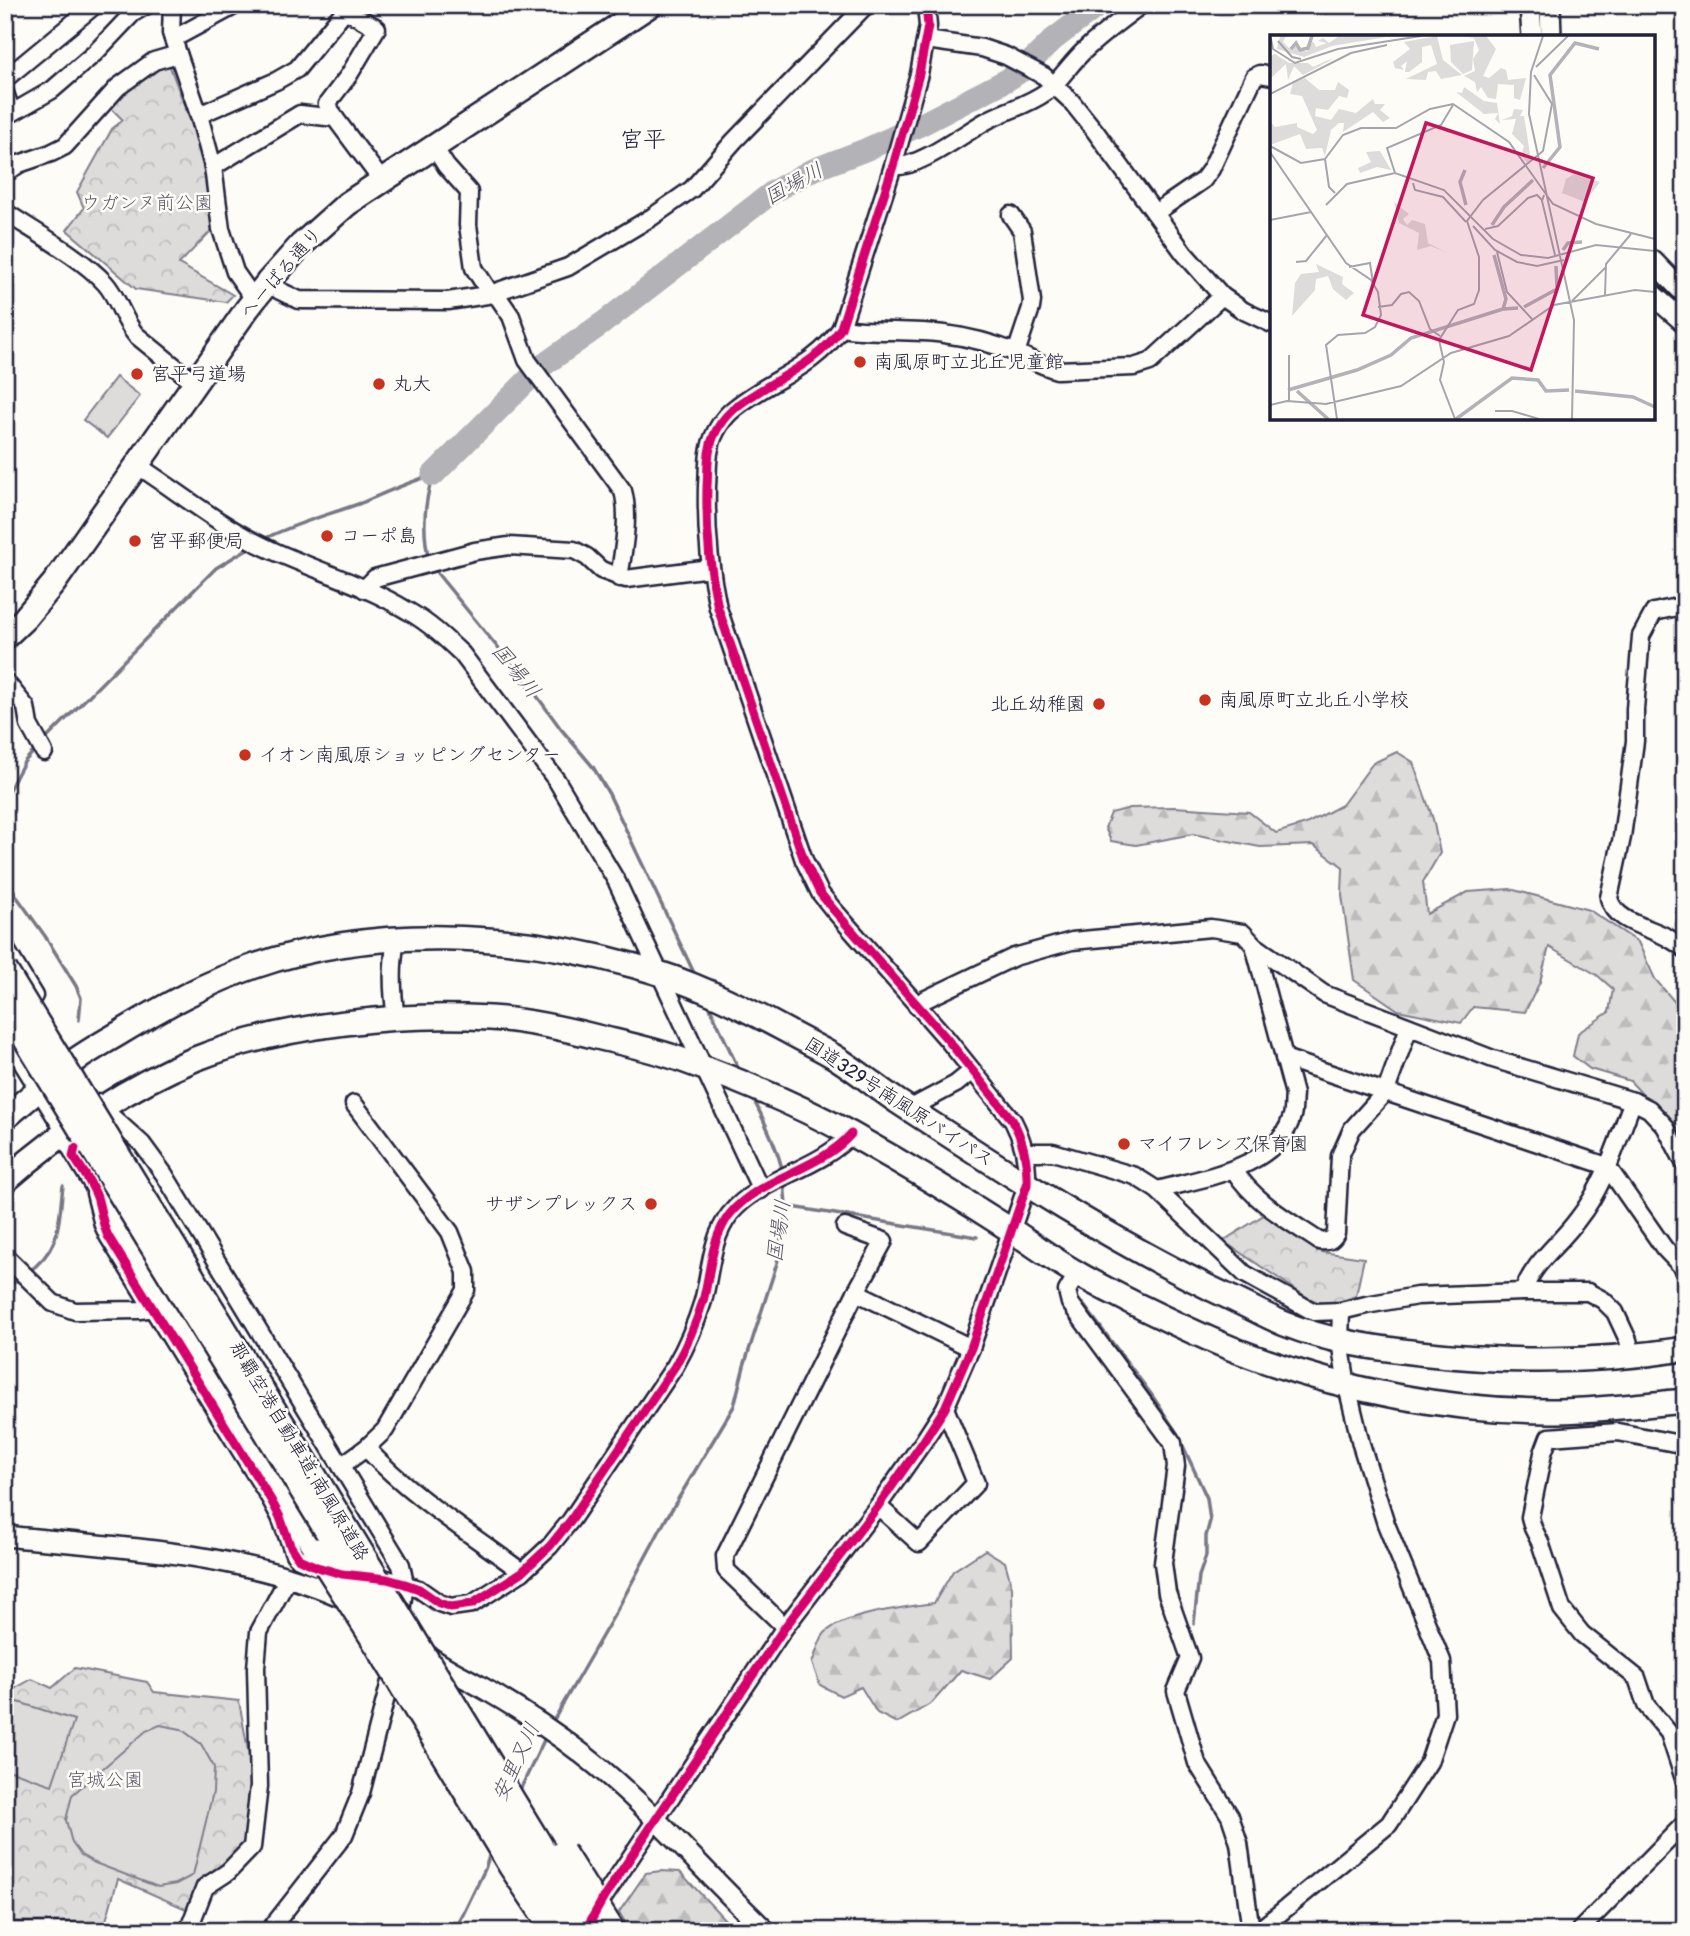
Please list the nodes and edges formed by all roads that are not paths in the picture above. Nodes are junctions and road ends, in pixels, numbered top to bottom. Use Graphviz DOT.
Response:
graph roads {
  1 [pos="95,5"];
  2 [pos="147,5"];
  3 [pos="172,5"];
  4 [pos="236,5"];
  5 [pos="650,5"];
  6 [pos="866,5"];
  7 [pos="926,5"];
  8 [pos="1141,5"];
  9 [pos="1530,5"];
  10 [pos="1549,5"];
  11 [pos="346,7"];
  12 [pos="1532,35"];
  13 [pos="1551,35"];
  14 [pos="926,40"];
  15 [pos="175,47"];
  16 [pos="1270,76"];
  17 [pos="5,79"];
  18 [pos="1049,80"];
  19 [pos="5,93"];
  20 [pos="199,115"];
  21 [pos="335,118"];
  22 [pos="434,147"];
  23 [pos="895,159"];
  24 [pos="213,167"];
  25 [pos="5,174"];
  26 [pos="382,181"];
  27 [pos="5,212"];
  28 [pos="1155,214"];
  29 [pos="1011,215"];
  30 [pos="1655,263"];
  31 [pos="261,291"];
  32 [pos="490,293"];
  33 [pos="1685,294"];
  34 [pos="1222,296"];
  35 [pos="1655,297"];
  36 [pos="1270,323"];
  37 [pos="1685,323"];
  38 [pos="841,328"];
  39 [pos="1016,353"];
  40 [pos="195,383"];
  41 [pos="137,465"];
  42 [pos="710,568"];
  43 [pos="619,578"];
  44 [pos="364,589"];
  45 [pos="1685,607"];
  46 [pos="5,637"];
  47 [pos="5,681"];
  48 [pos="43,750"];
  49 [pos="396,940"];
  50 [pos="1254,945"];
  51 [pos="5,948"];
  52 [pos="1685,949"];
  53 [pos="5,970"];
  54 [pos="661,975"];
  55 [pos="5,1006"];
  56 [pos="917,1006"];
  57 [pos="396,1018"];
  58 [pos="1409,1027"];
  59 [pos="5,1035"];
  60 [pos="1284,1058"];
  61 [pos="73,1062"];
  62 [pos="704,1069"];
  63 [pos="972,1071"];
  64 [pos="38,1089"];
  65 [pos="1386,1091"];
  66 [pos="1633,1101"];
  67 [pos="354,1104"];
  68 [pos="101,1107"];
  69 [pos="909,1109"];
  70 [pos="5,1118"];
  71 [pos="851,1134"];
  72 [pos="70,1140"];
  73 [pos="1026,1152"];
  74 [pos="1685,1164"];
  75 [pos="1607,1166"];
  76 [pos="1234,1170"];
  77 [pos="5,1181"];
  78 [pos="1027,1185"];
  79 [pos="765,1188"];
  80 [pos="1157,1190"];
  81 [pos="845,1227"];
  82 [pos="1013,1231"];
  83 [pos="5,1256"];
  84 [pos="1685,1270"];
  85 [pos="1077,1274"];
  86 [pos="856,1292"];
  87 [pos="1523,1292"];
  88 [pos="154,1308"];
  89 [pos="1341,1311"];
  90 [pos="1340,1341"];
  91 [pos="971,1348"];
  92 [pos="1685,1349"];
  93 [pos="1632,1356"];
  94 [pos="1347,1386"];
  95 [pos="1685,1401"];
  96 [pos="945,1408"];
  97 [pos="1685,1445"];
  98 [pos="366,1448"];
  99 [pos="341,1466"];
  100 [pos="878,1506"];
  101 [pos="5,1536"];
  102 [pos="522,1572"];
  103 [pos="289,1578"];
  104 [pos="405,1584"];
  105 [pos="785,1627"];
  106 [pos="398,1632"];
  107 [pos="1685,1782"];
  108 [pos="657,1820"];
  109 [pos="1685,1823"];
  110 [pos="188,1931"];
  111 [pos="269,1931"];
  112 [pos="554,1931"];
  113 [pos="572,1931"];
  114 [pos="585,1931"];
  115 [pos="593,1931"];
  116 [pos="613,1931"];
  117 [pos="766,1931"];
  118 [pos="1251,1931"];
  119 [pos="1258,1931"];
  120 [pos="1578,1931"];
  1 -- 17 [label="street"];
  2 -- 19 [label="street"];
  3 -- 15 [label="street"];
  4 -- 15 [label="street"];
  5 -- 22 [label="highway, へーばる通り"];
  6 -- 32 [label="street"];
  7 -- 14 [label="street"];
  8 -- 18 [label="street"];
  9 -- 12 [label="main road"];
  10 -- 13 [label="main road"];
  11 -- 20 [label="street"];
  11 -- 21 [label="street"];
  14 -- 18 [label="street"];
  14 -- 23 [label="street"];
  15 -- 20 [label="street"];
  15 -- 25 [label="street"];
  16 -- 28 [label="street"];
  18 -- 23 [label="street"];
  18 -- 28 [label="street"];
  20 -- 24 [label="street"];
  21 -- 24 [label="street"];
  21 -- 26 [label="street"];
  22 -- 26 [label="highway, へーばる通り"];
  22 -- 32 [label="street"];
  23 -- 38 [label="street"];
  24 -- 31 [label="street"];
  26 -- 31 [label="highway, へーばる通り"];
  27 -- 40 [label="street"];
  28 -- 34 [label="street"];
  29 -- 39 [label="street"];
  30 -- 33 [label="main road"];
  31 -- 32 [label="street"];
  31 -- 40 [label="highway, へーばる通り"];
  32 -- 43 [label="street"];
  34 -- 36 [label="street"];
  34 -- 39 [label="street"];
  35 -- 37 [label="main road"];
  38 -- 39 [label="street"];
  38 -- 42 [label="street"];
  40 -- 41 [label="highway, へーばる通り"];
  41 -- 44 [label="street"];
  41 -- 46 [label="highway, へーばる通り"];
  42 -- 43 [label="street"];
  42 -- 56 [label="street"];
  43 -- 44 [label="street"];
  44 -- 54 [label="street"];
  45 -- 52 [label="street"];
  47 -- 48 [label="street"];
  49 -- 54 [label="highway, 国道329号南風原バイパス"];
  49 -- 57 [label="street"];
  49 -- 61 [label="highway, 国道329号南風原バイパス"];
  50 -- 56 [label="street"];
  50 -- 58 [label="street"];
  50 -- 60 [label="street"];
  51 -- 61 [label="street"];
  53 -- 115 [label="highway, 那覇空港自動車道;南風原道路, bridge"];
  54 -- 62 [label="street"];
  54 -- 69 [label="highway, 国道329号南風原バイパス"];
  55 -- 113 [label="highway, 那覇空港自動車道;南風原道路, bridge"];
  56 -- 63 [label="street"];
  57 -- 62 [label="highway"];
  57 -- 68 [label="highway"];
  58 -- 65 [label="street"];
  58 -- 66 [label="street"];
  59 -- 64 [label="street"];
  60 -- 65 [label="street"];
  60 -- 76 [label="street"];
  61 -- 64 [label="highway, 国道329号南風原バイパス"];
  61 -- 68 [label="street"];
  62 -- 71 [label="highway"];
  62 -- 79 [label="street"];
  63 -- 69 [label="street"];
  63 -- 73 [label="street"];
  64 -- 70 [label="highway, 国道329号南風原バイパス"];
  64 -- 72 [label="street"];
  65 -- 75 [label="street"];
  65 -- 76 [label="street"];
  66 -- 74 [label="street"];
  66 -- 75 [label="street"];
  67 -- 98 [label="street"];
  68 -- 72 [label="highway"];
  68 -- 99 [label="street"];
  68 -- 116 [label="highway, bridge"];
  69 -- 78 [label="highway, 国道329号南風原バイパス"];
  71 -- 79 [label="street"];
  71 -- 82 [label="highway"];
  72 -- 77 [label="highway"];
  72 -- 88 [label="street"];
  72 -- 112 [label="highway, bridge"];
  73 -- 78 [label="street"];
  73 -- 80 [label="street"];
  75 -- 84 [label="street"];
  75 -- 87 [label="street"];
  76 -- 80 [label="street"];
  78 -- 82 [label="street"];
  78 -- 90 [label="highway, 国道329号南風原バイパス"];
  79 -- 102 [label="street"];
  80 -- 89 [label="street"];
  81 -- 86 [label="street"];
  82 -- 85 [label="highway"];
  82 -- 91 [label="street"];
  83 -- 88 [label="street"];
  85 -- 94 [label="highway"];
  85 -- 118 [label="street"];
  86 -- 91 [label="street"];
  86 -- 105 [label="street"];
  87 -- 89 [label="street"];
  87 -- 93 [label="street"];
  88 -- 104 [label="street"];
  89 -- 90 [label="street"];
  90 -- 93 [label="highway, 国道329号南風原バイパス"];
  90 -- 94 [label="street"];
  91 -- 96 [label="street"];
  92 -- 93 [label="highway, 国道329号南風原バイパス"];
  94 -- 95 [label="highway"];
  94 -- 119 [label="street"];
  96 -- 100 [label="street"];
  96 -- 100 [label="street"];
  97 -- 107 [label="street"];
  98 -- 99 [label="street"];
  98 -- 102 [label="street"];
  99 -- 104 [label="street"];
  100 -- 105 [label="street"];
  101 -- 103 [label="main road"];
  102 -- 104 [label="street"];
  103 -- 106 [label="main road"];
  103 -- 110 [label="street"];
  104 -- 106 [label="street"];
  105 -- 108 [label="street"];
  106 -- 108 [label="main road"];
  106 -- 111 [label="street"];
  108 -- 114 [label="street"];
  108 -- 117 [label="main road"];
  109 -- 120 [label="street"];
}
